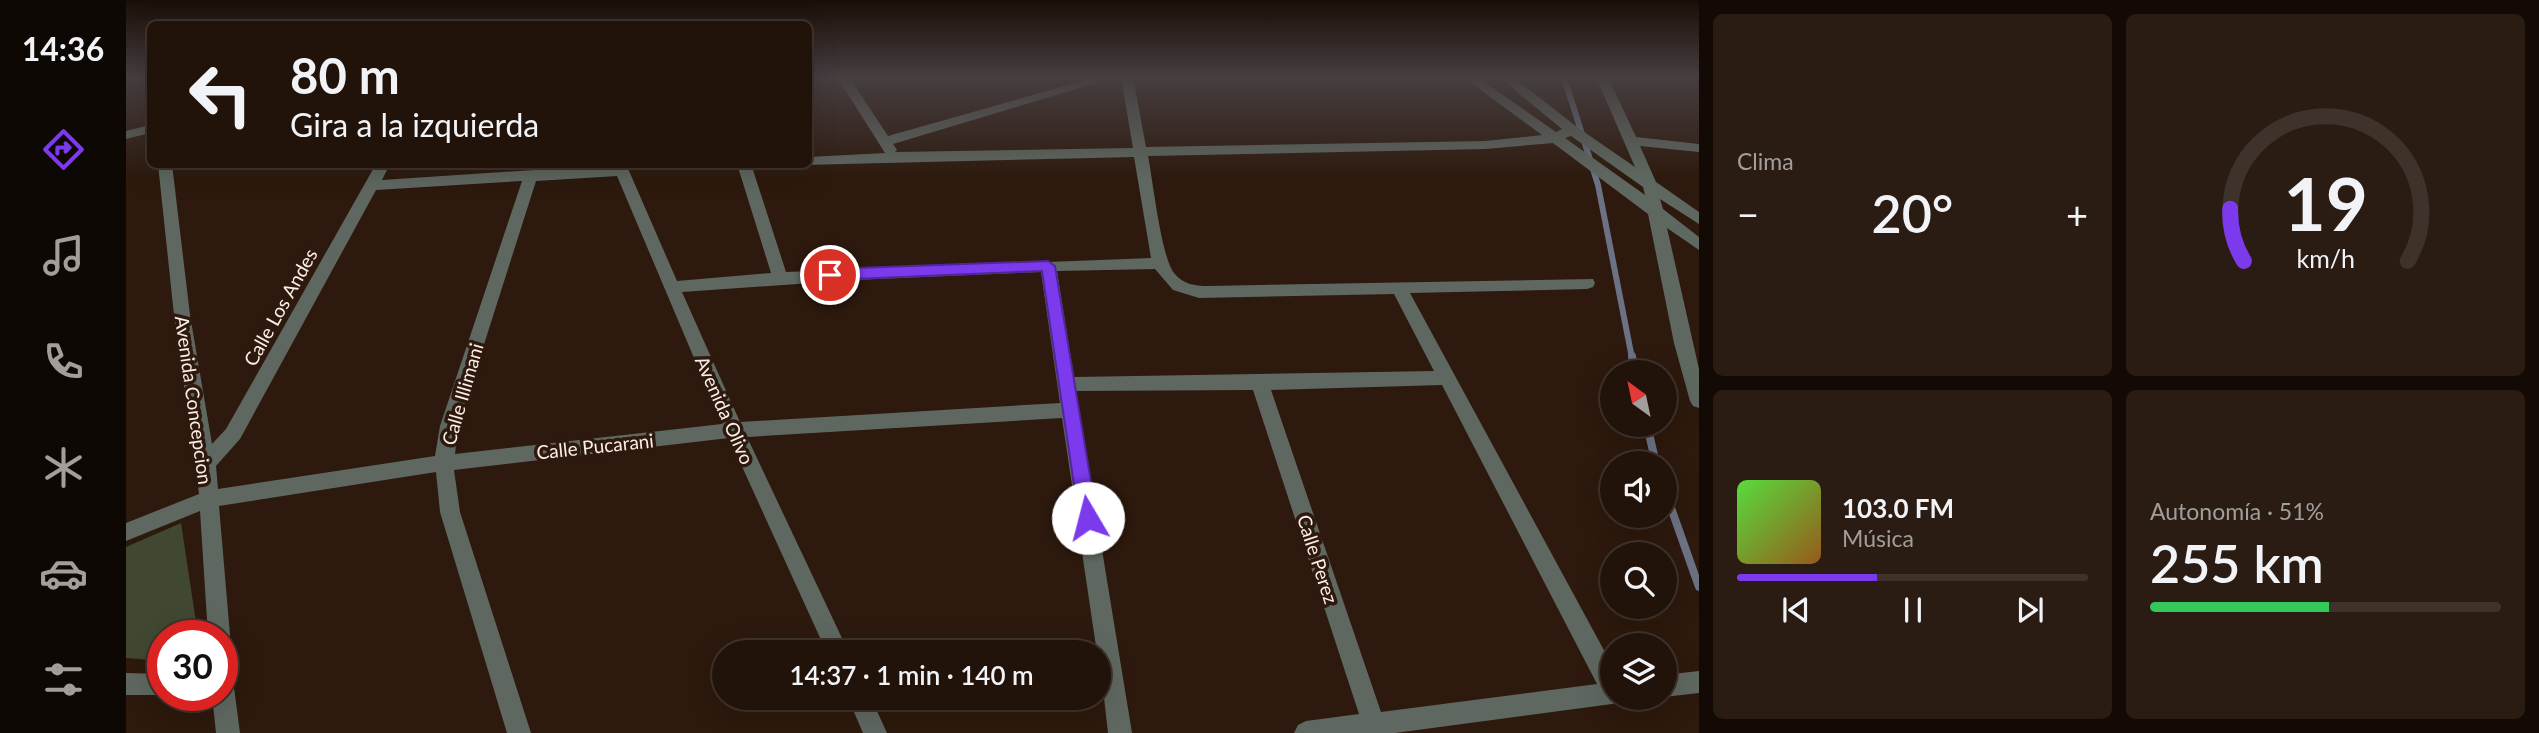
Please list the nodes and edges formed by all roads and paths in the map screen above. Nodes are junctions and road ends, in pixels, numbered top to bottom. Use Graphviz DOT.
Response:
graph roads {
  1 [pos="866,111"];
  2 [pos="990,111"];
  3 [pos="1133,111"];
  4 [pos="1518,111"];
  5 [pos="1548,111"];
  6 [pos="1617,111"];
  7 [pos="147,130"];
  8 [pos="1572,130"];
  9 [pos="126,135"];
  10 [pos="1555,138"];
  11 [pos="886,141"];
  12 [pos="1630,141"];
  13 [pos="1699,148"];
  14 [pos="1140,153"];
  15 [pos="893,157"];
  16 [pos="812,162"];
  17 [pos="165,168"];
  18 [pos="381,168"];
  19 [pos="620,168"];
  20 [pos="745,168"];
  21 [pos="530,178"];
  22 [pos="1650,184"];
  23 [pos="373,185"];
  24 [pos="1656,211"];
  25 [pos="1699,219"];
  26 [pos="1699,245"];
  27 [pos="1160,263"];
  28 [pos="1048,266"];
  29 [pos="780,277"];
  30 [pos="1587,283"];
  31 [pos="671,287"];
  32 [pos="1399,288"];
  33 [pos="1447,378"];
  34 [pos="1261,383"];
  35 [pos="1068,384"];
  36 [pos="1699,401"];
  37 [pos="1072,410"];
  38 [pos="734,430"];
  39 [pos="444,463"];
  40 [pos="206,464"];
  41 [pos="208,499"];
  42 [pos="126,532"];
  43 [pos="218,620"];
  44 [pos="832,640"];
  45 [pos="1600,668"];
  46 [pos="1699,682"];
  47 [pos="126,684"];
  48 [pos="147,685"];
  49 [pos="1677,685"];
  50 [pos="1600,693"];
  51 [pos="864,710"];
  52 [pos="226,711"];
  53 [pos="1375,729"];
  54 [pos="229,733"];
  55 [pos="519,733"];
  56 [pos="875,733"];
  57 [pos="1120,733"];
  58 [pos="1306,733"];
  1 -- 11 [label="street"];
  2 -- 11 [label="street"];
  3 -- 14 [label="street"];
  4 -- 10 [label="street"];
  5 -- 8 [label="street"];
  6 -- 12 [label="street"];
  7 -- 9 [label="street"];
  8 -- 10 [label="street"];
  8 -- 22 [label="street"];
  10 -- 14 [label="street"];
  10 -- 24 [label="street"];
  11 -- 15 [label="street"];
  12 -- 13 [label="street"];
  12 -- 22 [label="street"];
  14 -- 15 [label="street"];
  14 -- 27 [label="street"];
  15 -- 16 [label="street"];
  17 -- 40 [label="street, Avenida Concepcion"];
  18 -- 23 [label="street, Calle Los Andes"];
  19 -- 21 [label="street"];
  19 -- 31 [label="street, Avenida Olivo"];
  20 -- 29 [label="street"];
  21 -- 23 [label="street"];
  21 -- 39 [label="street, Calle Illimani"];
  22 -- 24 [label="street"];
  22 -- 25 [label="street"];
  23 -- 40 [label="street, Calle Los Andes"];
  24 -- 26 [label="street"];
  24 -- 36 [label="street"];
  27 -- 28 [label="street"];
  27 -- 32 [label="street"];
  28 -- 29 [label="street"];
  28 -- 35 [label="street"];
  29 -- 31 [label="street"];
  30 -- 32 [label="street"];
  31 -- 38 [label="street, Avenida Olivo"];
  32 -- 33 [label="street"];
  33 -- 34 [label="street"];
  33 -- 45 [label="street"];
  34 -- 35 [label="street"];
  34 -- 53 [label="street, Calle Perez"];
  35 -- 37 [label="street"];
  37 -- 38 [label="street, Calle Pucarani"];
  37 -- 57 [label="street"];
  38 -- 39 [label="street, Calle Pucarani"];
  38 -- 44 [label="street, Avenida Olivo"];
  39 -- 41 [label="street, Calle Pucarani"];
  39 -- 55 [label="street, Calle Illimani"];
  40 -- 41 [label="street, Avenida Concepcion"];
  41 -- 42 [label="street, Calle Pucarani"];
  41 -- 43 [label="street, Avenida Concepcion"];
  46 -- 49 [label="street"];
  47 -- 48 [label="street"];
  50 -- 53 [label="street"];
  51 -- 56 [label="street"];
  52 -- 54 [label="street"];
  53 -- 58 [label="street"];
}
